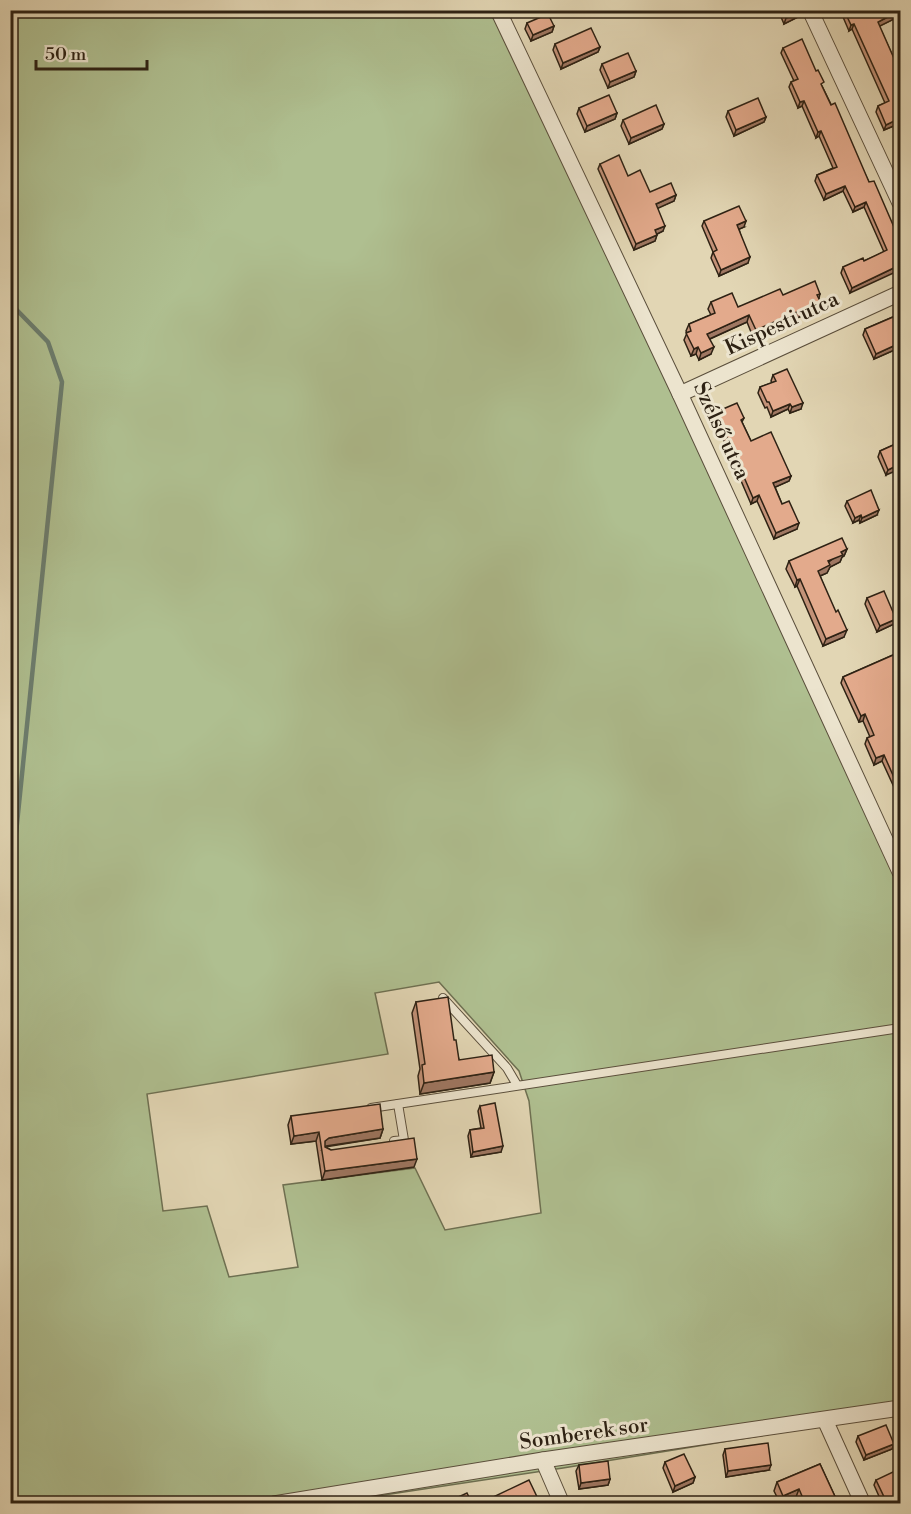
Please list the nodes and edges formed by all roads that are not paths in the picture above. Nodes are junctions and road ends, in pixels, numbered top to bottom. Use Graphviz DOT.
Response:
graph roads {
  1 [pos="498,10"];
  2 [pos="810,10"];
  3 [pos="900,203"];
  4 [pos="900,293"];
  5 [pos="680,394"];
  6 [pos="900,872"];
  7 [pos="443,998"];
  8 [pos="900,1028"];
  9 [pos="517,1086"];
  10 [pos="398,1104"];
  11 [pos="366,1108"];
  12 [pos="382,1143"];
  13 [pos="900,1408"];
  14 [pos="825,1420"];
  15 [pos="543,1460"];
  16 [pos="274,1503"];
  17 [pos="562,1503"];
  18 [pos="863,1503"];
  1 -- 5 [label="street, Szélső utca"];
  2 -- 3 [label="street"];
  4 -- 5 [label="street, Kispesti utca"];
  5 -- 6 [label="street, Szélső utca"];
  7 -- 9 [label="lane"];
  8 -- 9 [label="lane"];
  9 -- 10 [label="lane"];
  10 -- 11 [label="lane"];
  10 -- 12 [label="lane"];
  13 -- 14 [label="street, Somberek sor"];
  14 -- 15 [label="street, Somberek sor"];
  14 -- 18 [label="street"];
  15 -- 16 [label="street, Somberek sor"];
  15 -- 17 [label="street"];
}
